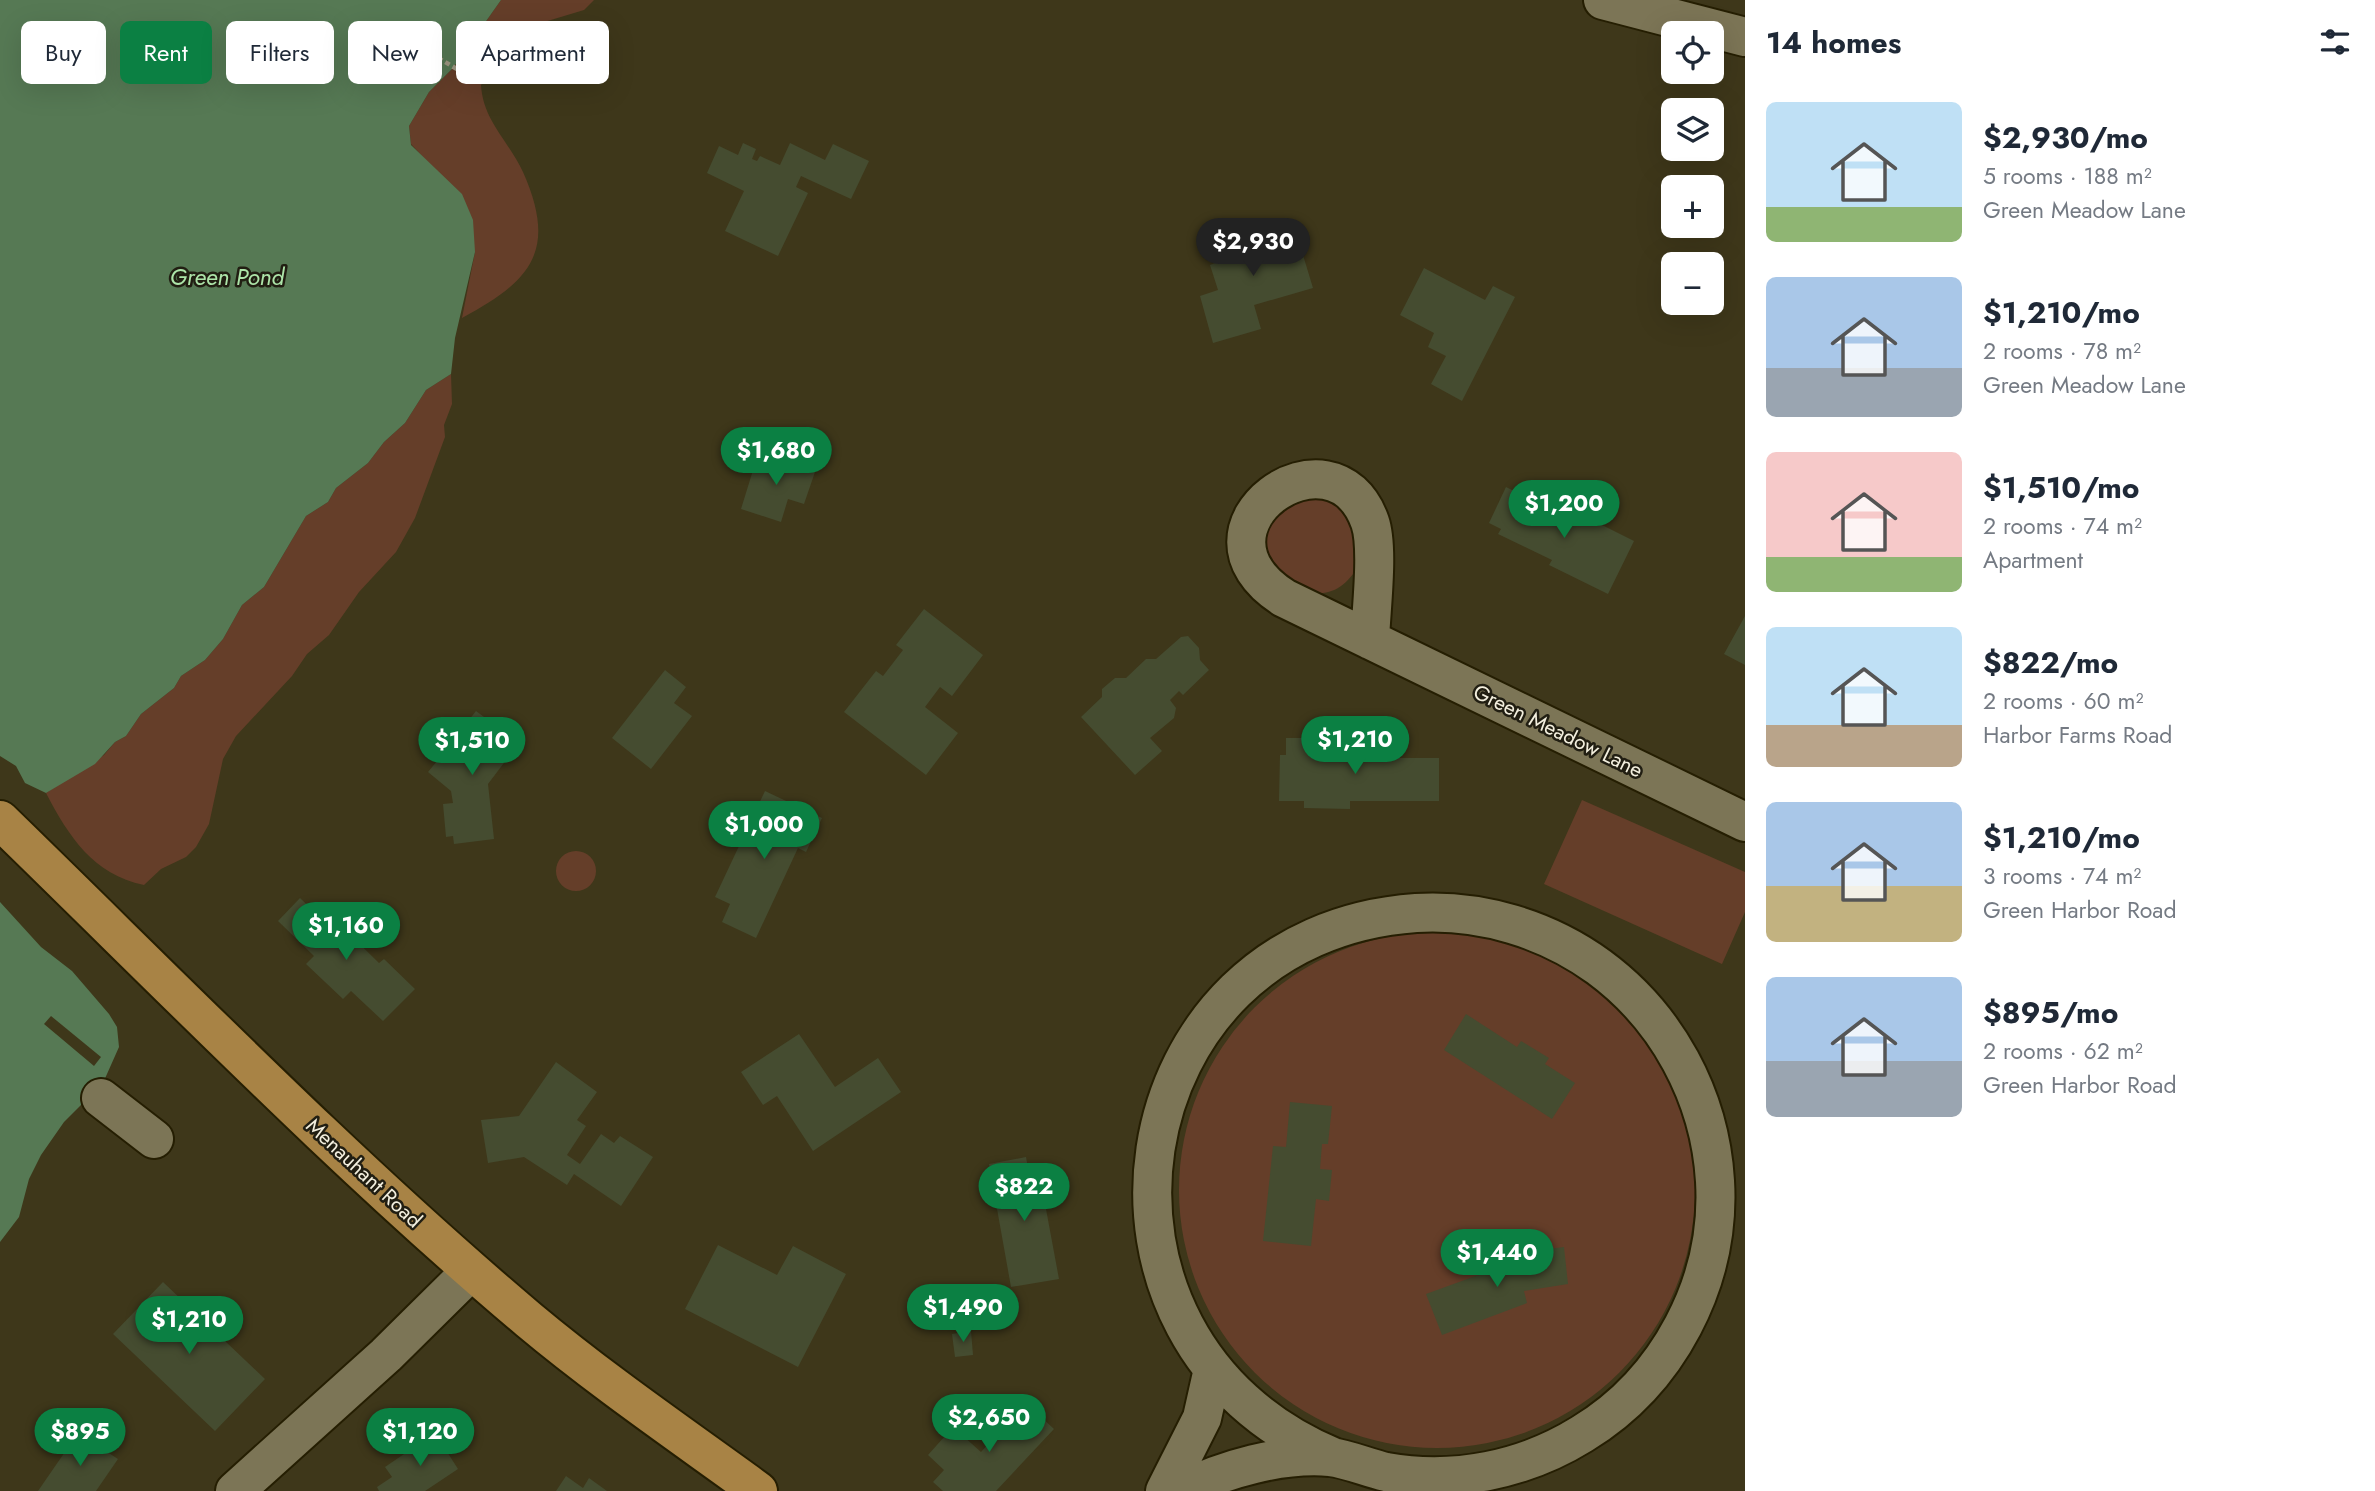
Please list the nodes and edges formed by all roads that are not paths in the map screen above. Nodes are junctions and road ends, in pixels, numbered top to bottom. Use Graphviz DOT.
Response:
graph roads {
  1 [pos="1602,0"];
  2 [pos="1745,37"];
  3 [pos="1370,640"];
  4 [pos="0,820"];
  5 [pos="1745,822"];
  6 [pos="101,1098"];
  7 [pos="153,1139"];
  8 [pos="471,1270"];
  9 [pos="1213,1369"];
  10 [pos="1332,1457"];
  11 [pos="235,1491"];
  12 [pos="758,1491"];
  13 [pos="1165,1491"];
  14 [pos="1181,1491"];
  1 -- 2 [label="street"];
  3 -- 5 [label="street, Green Meadow Lane"];
  4 -- 8 [label="main road, Menauhant Road"];
  6 -- 7 [label="street"];
  8 -- 11 [label="street"];
  8 -- 12 [label="main road, Menauhant Road"];
  9 -- 10 [label="street"];
  9 -- 10 [label="street"];
  9 -- 13 [label="street"];
  10 -- 14 [label="street"];
}
